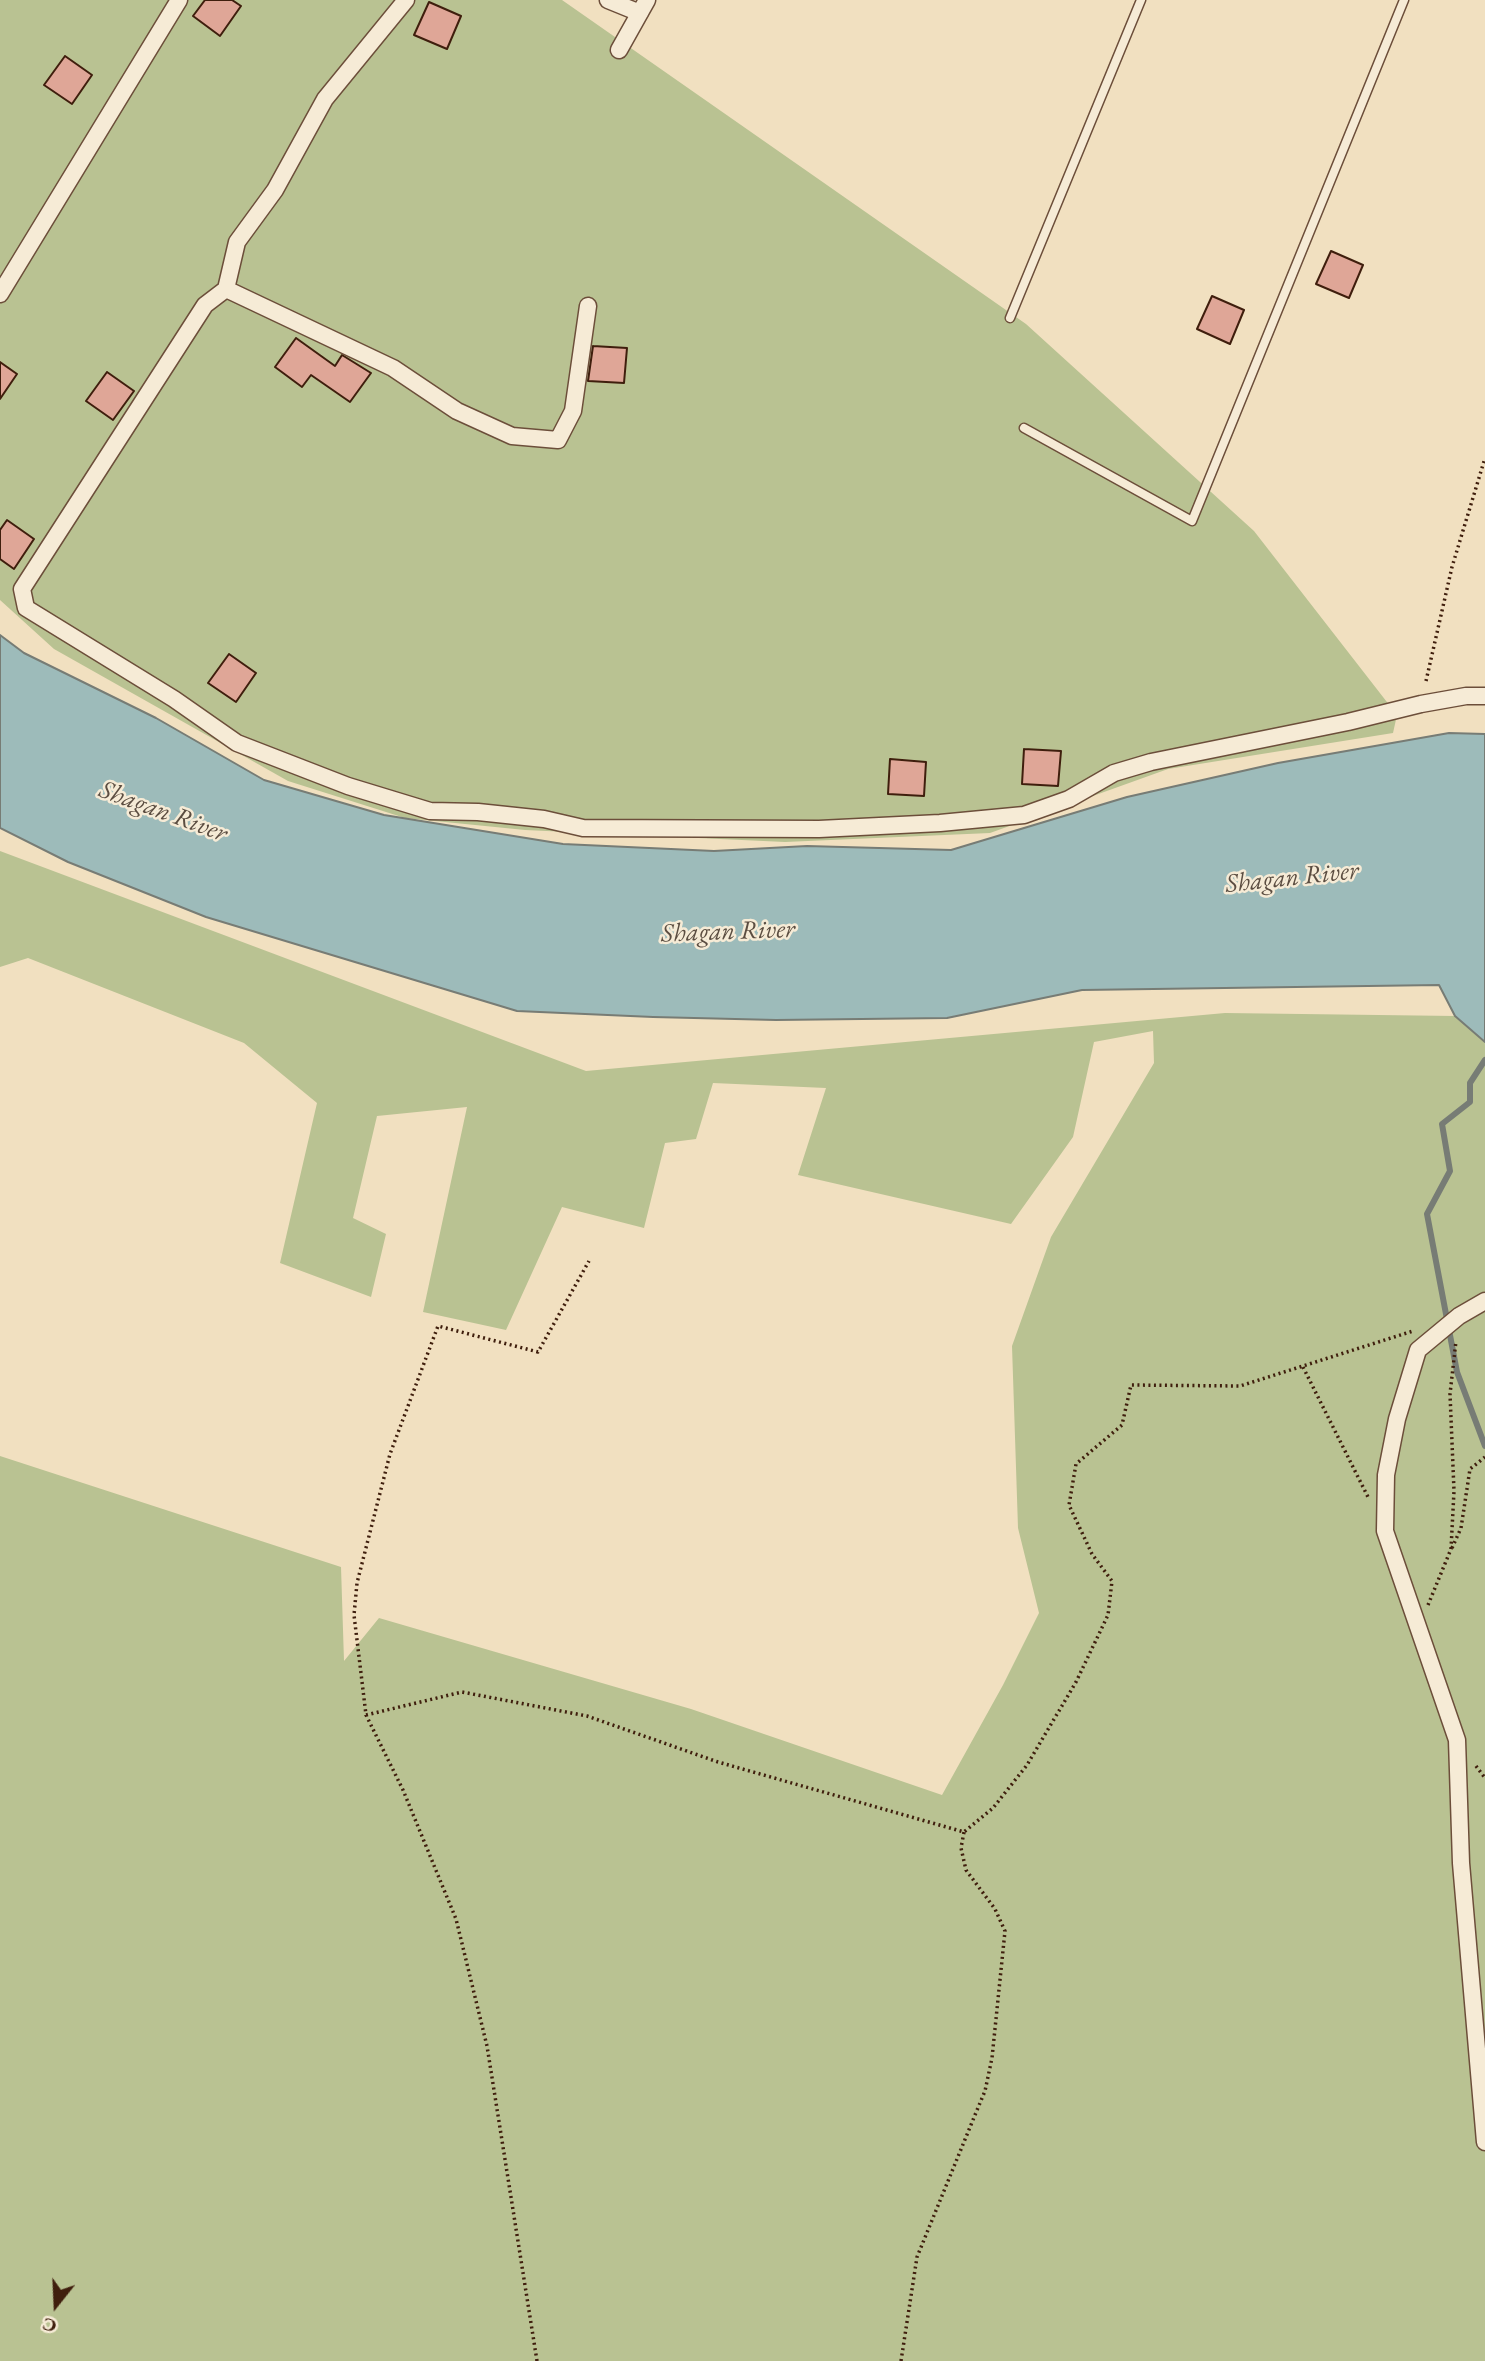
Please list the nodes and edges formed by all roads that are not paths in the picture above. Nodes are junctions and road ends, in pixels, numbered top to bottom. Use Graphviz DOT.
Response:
graph roads {
  1 [pos="179,0"];
  2 [pos="405,0"];
  3 [pos="608,0"];
  4 [pos="1141,0"];
  5 [pos="1404,0"];
  6 [pos="644,7"];
  7 [pos="619,50"];
  8 [pos="226,289"];
  9 [pos="0,294"];
  10 [pos="588,306"];
  11 [pos="1010,318"];
  12 [pos="1024,428"];
  13 [pos="1485,696"];
  14 [pos="1485,1301"];
  15 [pos="1485,2142"];
  1 -- 9 [label="street"];
  2 -- 8 [label="street"];
  3 -- 6 [label="street"];
  4 -- 11 [label="lane"];
  5 -- 12 [label="lane"];
  6 -- 7 [label="street"];
  8 -- 10 [label="street"];
  8 -- 13 [label="street"];
  14 -- 15 [label="street"];
}
